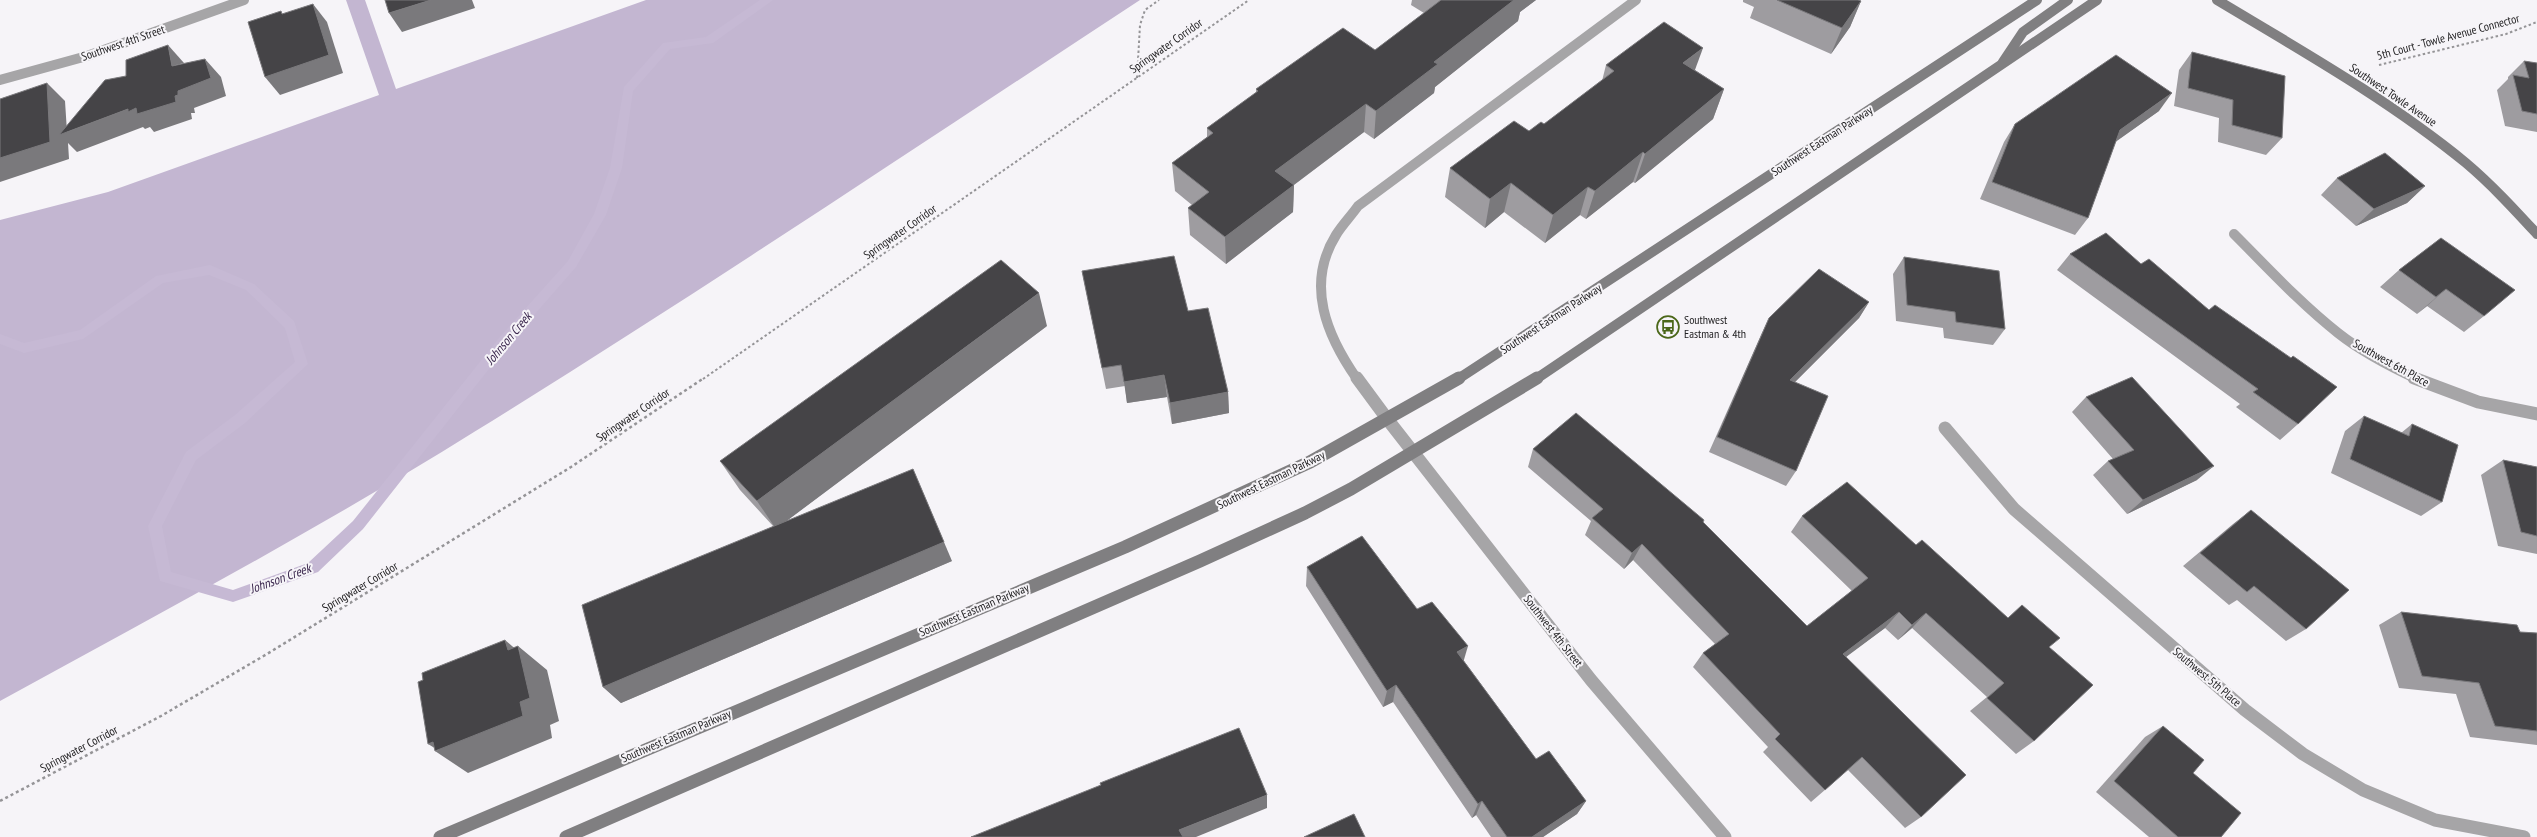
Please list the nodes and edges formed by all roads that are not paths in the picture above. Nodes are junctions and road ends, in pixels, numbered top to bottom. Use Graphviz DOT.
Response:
graph roads {
  1 [pos="244,0"];
  2 [pos="1636,0"];
  3 [pos="2036,0"];
  4 [pos="2068,0"];
  5 [pos="2098,0"];
  6 [pos="2217,0"];
  7 [pos="2000,66"];
  8 [pos="0,80"];
  9 [pos="2234,234"];
  10 [pos="2537,234"];
  11 [pos="2537,414"];
  12 [pos="1388,420"];
  13 [pos="1945,428"];
  14 [pos="1414,452"];
  15 [pos="440,837"];
  16 [pos="566,837"];
  17 [pos="1725,837"];
  18 [pos="2524,837"];
  1 -- 8 [label="street, Southwest 4th Street"];
  2 -- 12 [label="street, Southwest 4th Street"];
  3 -- 12 [label="main road, Southwest Eastman Parkway"];
  4 -- 7 [label="main road"];
  5 -- 7 [label="main road"];
  6 -- 10 [label="main road, Southwest Towle Avenue"];
  7 -- 14 [label="main road"];
  9 -- 11 [label="street, Southwest 6th Place"];
  12 -- 14 [label="street, Southwest 4th Street"];
  12 -- 15 [label="main road, Southwest Eastman Parkway"];
  13 -- 18 [label="street, Southwest 5th Place"];
  14 -- 16 [label="main road"];
  14 -- 17 [label="street, Southwest 4th Street"];
}
